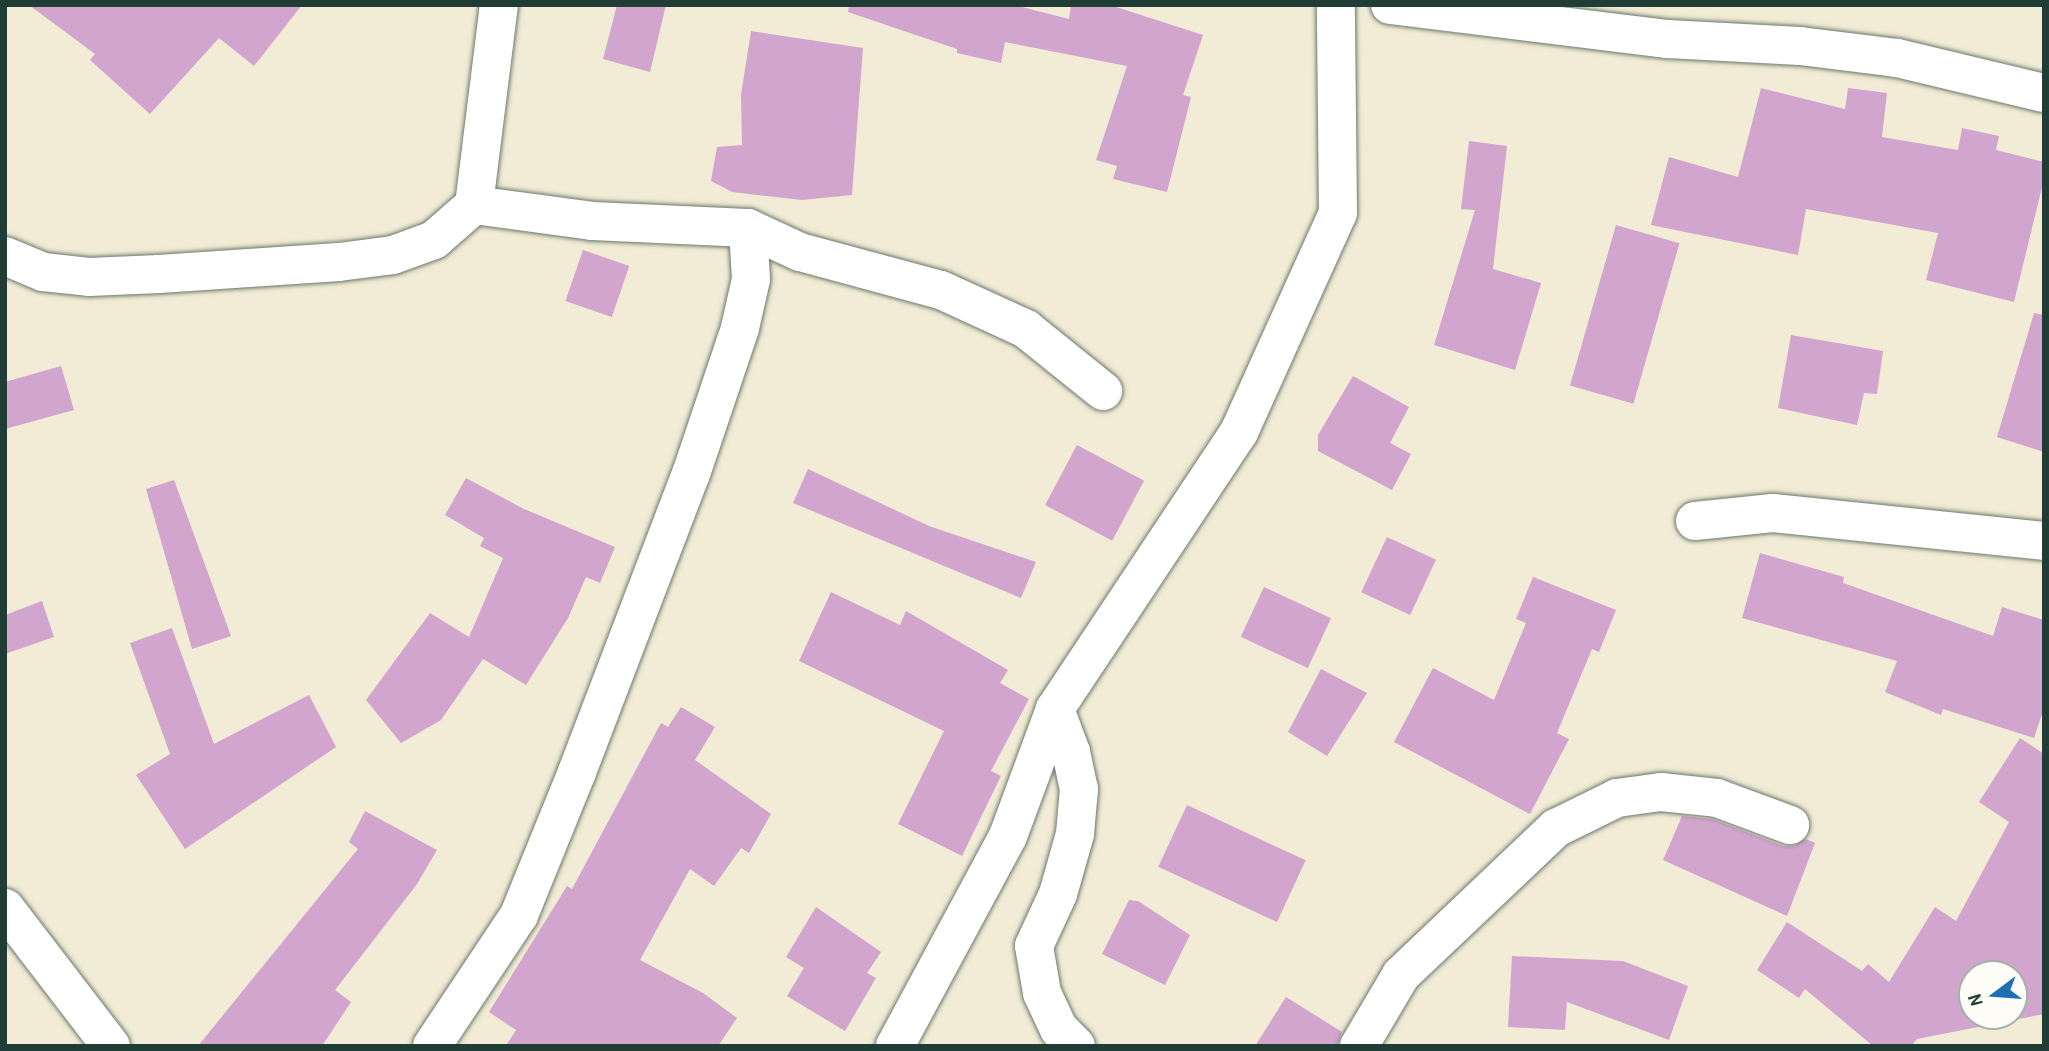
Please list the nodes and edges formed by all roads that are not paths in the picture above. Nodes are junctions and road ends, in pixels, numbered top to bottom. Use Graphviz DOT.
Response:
graph roads {
  1 [pos="499,5"];
  2 [pos="1336,5"];
  3 [pos="1390,5"];
  4 [pos="2044,93"];
  5 [pos="474,205"];
  6 [pos="748,228"];
  7 [pos="5,256"];
  8 [pos="1104,391"];
  9 [pos="1695,521"];
  10 [pos="2044,541"];
  11 [pos="1055,709"];
  12 [pos="1790,825"];
  13 [pos="5,909"];
  14 [pos="110,1046"];
  15 [pos="432,1046"];
  16 [pos="895,1046"];
  17 [pos="1076,1046"];
  18 [pos="1359,1046"];
  1 -- 5 [label="street"];
  2 -- 11 [label="street"];
  3 -- 4 [label="street"];
  5 -- 6 [label="street"];
  5 -- 7 [label="street"];
  6 -- 8 [label="street"];
  6 -- 15 [label="street"];
  9 -- 10 [label="street"];
  11 -- 16 [label="street"];
  11 -- 17 [label="street"];
  12 -- 18 [label="street"];
  13 -- 14 [label="street"];
}
